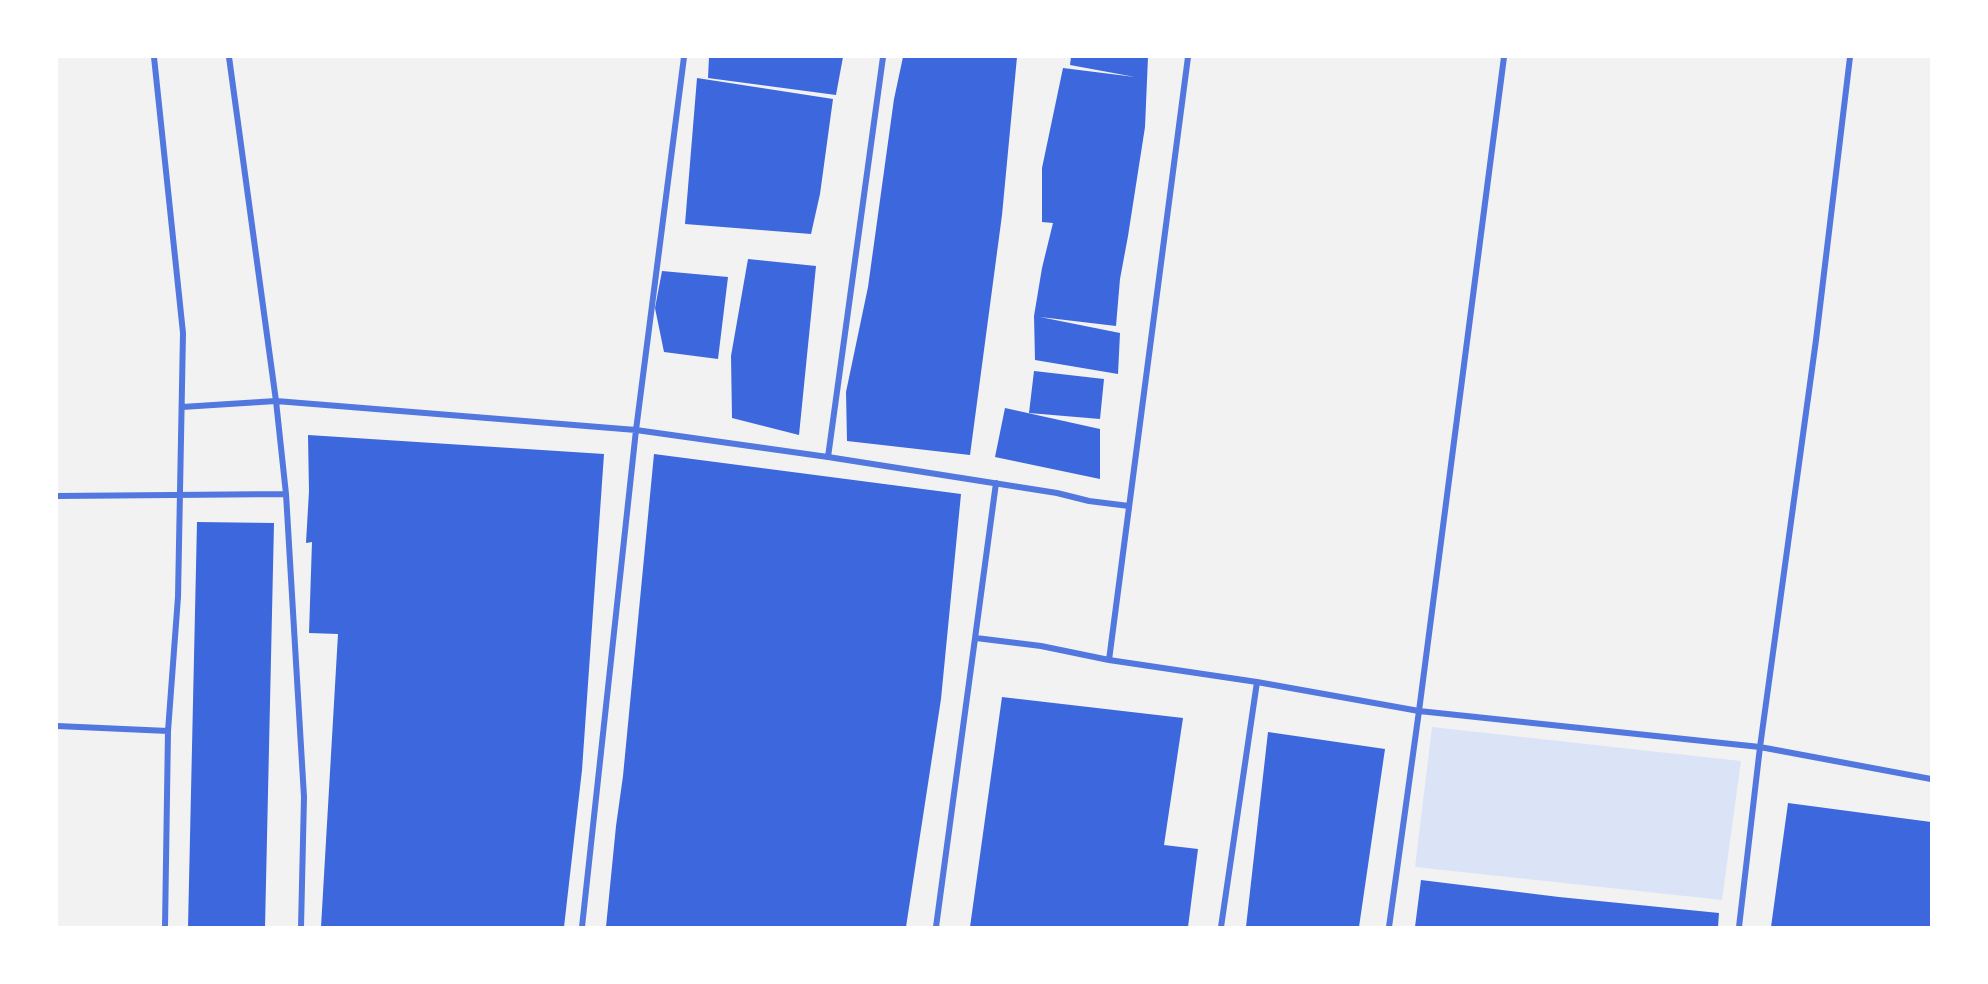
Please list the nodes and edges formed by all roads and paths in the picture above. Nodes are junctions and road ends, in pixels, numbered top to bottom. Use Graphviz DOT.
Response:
graph roads {
  1 [pos="154,57"];
  2 [pos="229,57"];
  3 [pos="684,57"];
  4 [pos="883,57"];
  5 [pos="1188,57"];
  6 [pos="1504,57"];
  7 [pos="1850,57"];
  8 [pos="276,401"];
  9 [pos="182,407"];
  10 [pos="636,430"];
  11 [pos="828,457"];
  12 [pos="996,483"];
  13 [pos="180,494"];
  14 [pos="286,494"];
  15 [pos="57,496"];
  16 [pos="1129,506"];
  17 [pos="976,638"];
  18 [pos="1109,660"];
  19 [pos="1257,682"];
  20 [pos="1419,711"];
  21 [pos="57,726"];
  22 [pos="168,731"];
  23 [pos="1760,747"];
  24 [pos="1931,779"];
  25 [pos="165,927"];
  26 [pos="301,927"];
  27 [pos="582,927"];
  28 [pos="936,927"];
  29 [pos="1221,927"];
  30 [pos="1389,927"];
  31 [pos="1739,927"];
  1 -- 9 [label="street"];
  2 -- 8 [label="street"];
  3 -- 10 [label="street"];
  4 -- 11 [label="street"];
  5 -- 16 [label="street"];
  6 -- 20 [label="street"];
  7 -- 23 [label="street"];
  8 -- 9 [label="street"];
  8 -- 10 [label="street"];
  8 -- 14 [label="street"];
  9 -- 13 [label="street"];
  10 -- 11 [label="street"];
  10 -- 27 [label="street"];
  11 -- 12 [label="street"];
  12 -- 16 [label="street"];
  12 -- 17 [label="street"];
  13 -- 14 [label="street"];
  13 -- 15 [label="street"];
  13 -- 22 [label="street"];
  14 -- 26 [label="street"];
  16 -- 18 [label="street"];
  17 -- 18 [label="street"];
  17 -- 28 [label="street"];
  18 -- 19 [label="street"];
  19 -- 20 [label="street"];
  19 -- 29 [label="street"];
  20 -- 23 [label="street"];
  20 -- 30 [label="street"];
  21 -- 22 [label="street"];
  22 -- 25 [label="street"];
  23 -- 24 [label="street"];
  23 -- 31 [label="street"];
}
